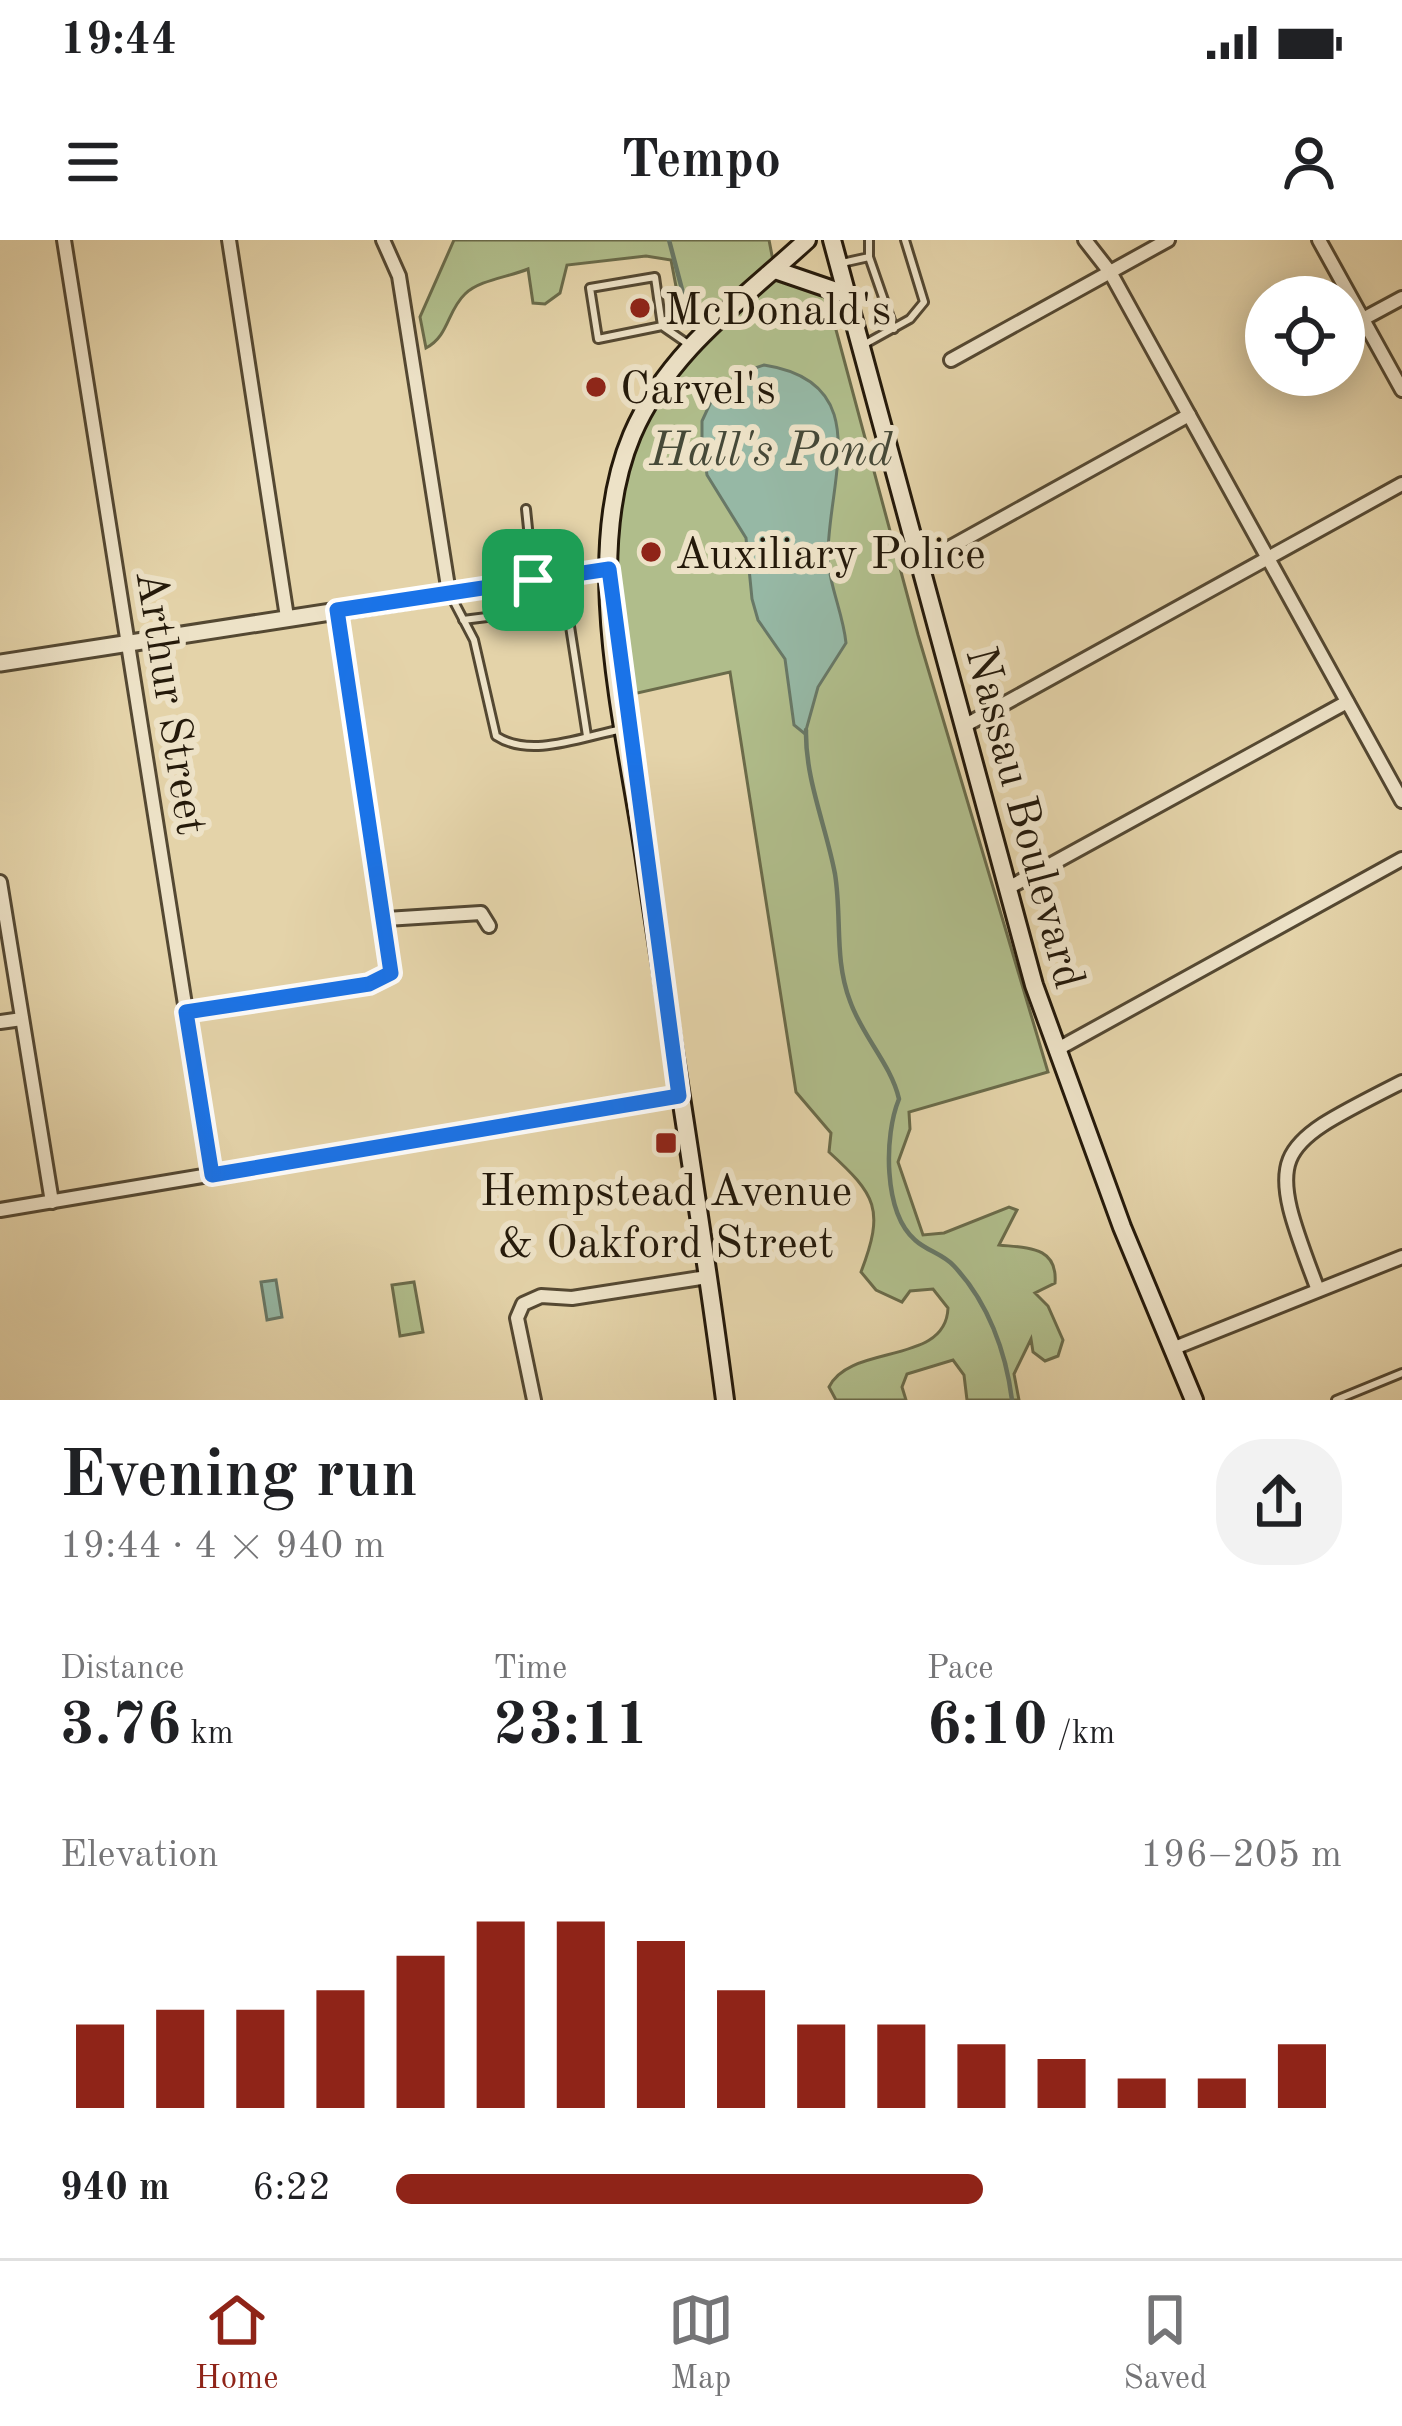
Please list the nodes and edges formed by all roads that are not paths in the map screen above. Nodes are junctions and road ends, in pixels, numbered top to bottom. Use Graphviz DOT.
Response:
graph roads {
  1 [pos="64,240"];
  2 [pos="229,240"];
  3 [pos="383,240"];
  4 [pos="807,240"];
  5 [pos="832,240"];
  6 [pos="869,240"];
  7 [pos="904,240"];
  8 [pos="1085,240"];
  9 [pos="1168,240"];
  10 [pos="1319,240"];
  11 [pos="868,257"];
  12 [pos="839,264"];
  13 [pos="775,270"];
  14 [pos="1110,272"];
  15 [pos="1339,276"];
  16 [pos="848,295"];
  17 [pos="1402,298"];
  18 [pos="1365,319"];
  19 [pos="1365,324"];
  20 [pos="662,326"];
  21 [pos="894,329"];
  22 [pos="691,346"];
  23 [pos="862,346"];
  24 [pos="951,360"];
  25 [pos="1402,390"];
  26 [pos="1189,416"];
  27 [pos="1402,484"];
  28 [pos="526,509"];
  29 [pos="1268,558"];
  30 [pos="920,563"];
  31 [pos="609,569"];
  32 [pos="533,580"];
  33 [pos="449,593"];
  34 [pos="337,610"];
  35 [pos="287,617"];
  36 [pos="464,620"];
  37 [pos="127,643"];
  38 [pos="0,663"];
  39 [pos="1347,702"];
  40 [pos="964,726"];
  41 [pos="626,729"];
  42 [pos="586,736"];
  43 [pos="1402,801"];
  44 [pos="1402,859"];
  45 [pos="0,882"];
  46 [pos="1008,888"];
  47 [pos="386,919"];
  48 [pos="490,926"];
  49 [pos="186,1012"];
  50 [pos="22,1019"];
  51 [pos="0,1022"];
  52 [pos="1056,1050"];
  53 [pos="1402,1082"];
  54 [pos="679,1096"];
  55 [pos="212,1175"];
  56 [pos="52,1202"];
  57 [pos="0,1210"];
  58 [pos="1402,1257"];
  59 [pos="707,1277"];
  60 [pos="1318,1290"];
  61 [pos="1172,1349"];
  62 [pos="1402,1373"];
  63 [pos="534,1400"];
  64 [pos="724,1400"];
  65 [pos="1193,1400"];
  66 [pos="1336,1400"];
  1 -- 37 [label="street, Arthur Street"];
  2 -- 35 [label="street"];
  3 -- 33 [label="street"];
  4 -- 13 [label="main road"];
  5 -- 12 [label="main road, Nassau Boulevard"];
  6 -- 11 [label="lane"];
  7 -- 21 [label="lane"];
  8 -- 14 [label="street"];
  9 -- 14 [label="street"];
  10 -- 15 [label="street"];
  11 -- 12 [label="lane"];
  11 -- 21 [label="lane"];
  12 -- 16 [label="main road, Nassau Boulevard"];
  13 -- 16 [label="main road"];
  13 -- 22 [label="main road"];
  14 -- 24 [label="street"];
  14 -- 26 [label="street"];
  16 -- 23 [label="main road, Nassau Boulevard"];
  17 -- 18 [label="street"];
  19 -- 25 [label="street"];
  20 -- 20 [label="lane"];
  20 -- 22 [label="lane"];
  21 -- 23 [label="lane"];
  22 -- 31 [label="main road"];
  23 -- 30 [label="main road, Nassau Boulevard"];
  26 -- 29 [label="street"];
  26 -- 30 [label="street"];
  27 -- 29 [label="street"];
  28 -- 32 [label="lane"];
  29 -- 39 [label="street"];
  29 -- 40 [label="street"];
  30 -- 40 [label="main road, Nassau Boulevard"];
  31 -- 32 [label="street"];
  31 -- 41 [label="main road"];
  32 -- 33 [label="street"];
  33 -- 34 [label="street"];
  33 -- 36 [label="lane"];
  34 -- 35 [label="street"];
  34 -- 47 [label="street"];
  35 -- 37 [label="street"];
  36 -- 42 [label="lane"];
  36 -- 42 [label="lane"];
  37 -- 38 [label="street"];
  37 -- 49 [label="street, Arthur Street"];
  39 -- 43 [label="street"];
  39 -- 46 [label="street"];
  40 -- 46 [label="main road, Nassau Boulevard"];
  41 -- 42 [label="lane"];
  41 -- 54 [label="main road"];
  44 -- 52 [label="street"];
  45 -- 50 [label="street"];
  46 -- 52 [label="main road, Nassau Boulevard"];
  47 -- 48 [label="street"];
  47 -- 49 [label="street"];
  49 -- 55 [label="street, Arthur Street"];
  50 -- 51 [label="street"];
  50 -- 56 [label="street"];
  52 -- 61 [label="main road, Nassau Boulevard"];
  53 -- 60 [label="street"];
  54 -- 55 [label="street"];
  54 -- 59 [label="main road"];
  55 -- 56 [label="street"];
  56 -- 57 [label="street"];
  58 -- 60 [label="street"];
  59 -- 63 [label="street"];
  59 -- 64 [label="main road"];
  60 -- 61 [label="street"];
  61 -- 65 [label="main road, Nassau Boulevard"];
  62 -- 66 [label="lane"];
}
